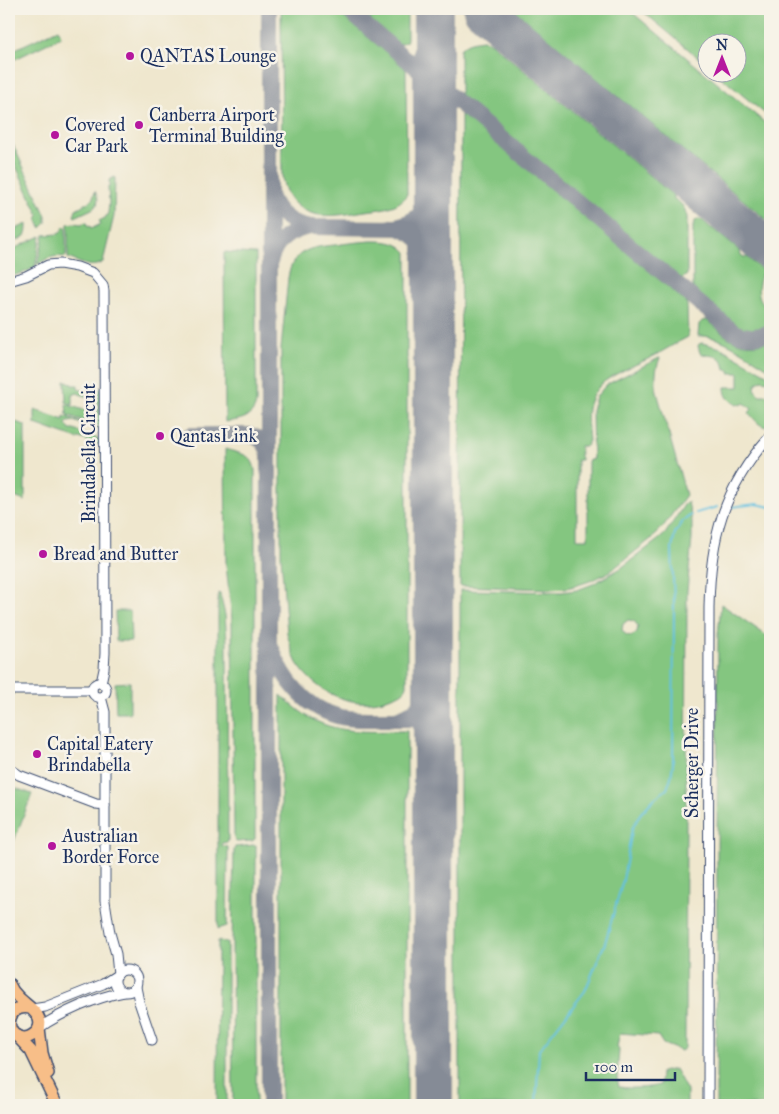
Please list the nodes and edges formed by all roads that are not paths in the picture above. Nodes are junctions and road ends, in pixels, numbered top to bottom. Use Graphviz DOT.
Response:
graph roads {
  1 [pos="9,281"];
  2 [pos="770,436"];
  3 [pos="101,683"];
  4 [pos="9,690"];
  5 [pos="92,690"];
  6 [pos="101,697"];
  7 [pos="9,768"];
  8 [pos="105,804"];
  9 [pos="120,973"];
  10 [pos="9,984"];
  11 [pos="136,987"];
  12 [pos="125,992"];
  13 [pos="31,1009"];
  14 [pos="9,1013"];
  15 [pos="139,1018"];
  16 [pos="39,1028"];
  17 [pos="16,1035"];
  18 [pos="152,1040"];
  19 [pos="58,1105"];
  20 [pos="708,1105"];
  1 -- 3 [label="street, Brindabella Circuit"];
  2 -- 20 [label="street, Scherger Drive"];
  3 -- 5 [label="street"];
  3 -- 6 [label="street"];
  4 -- 5 [label="street"];
  5 -- 6 [label="street"];
  6 -- 8 [label="street"];
  7 -- 8 [label="street"];
  8 -- 9 [label="street"];
  9 -- 11 [label="street"];
  9 -- 12 [label="street"];
  9 -- 13 [label="street"];
  10 -- 13 [label="main road"];
  11 -- 12 [label="street"];
  11 -- 18 [label="street"];
  12 -- 15 [label="street"];
  12 -- 16 [label="street"];
  13 -- 14 [label="main road"];
  13 -- 16 [label="main road"];
  14 -- 17 [label="main road"];
  16 -- 17 [label="main road"];
  16 -- 19 [label="main road"];
  17 -- 19 [label="main road"];
}
